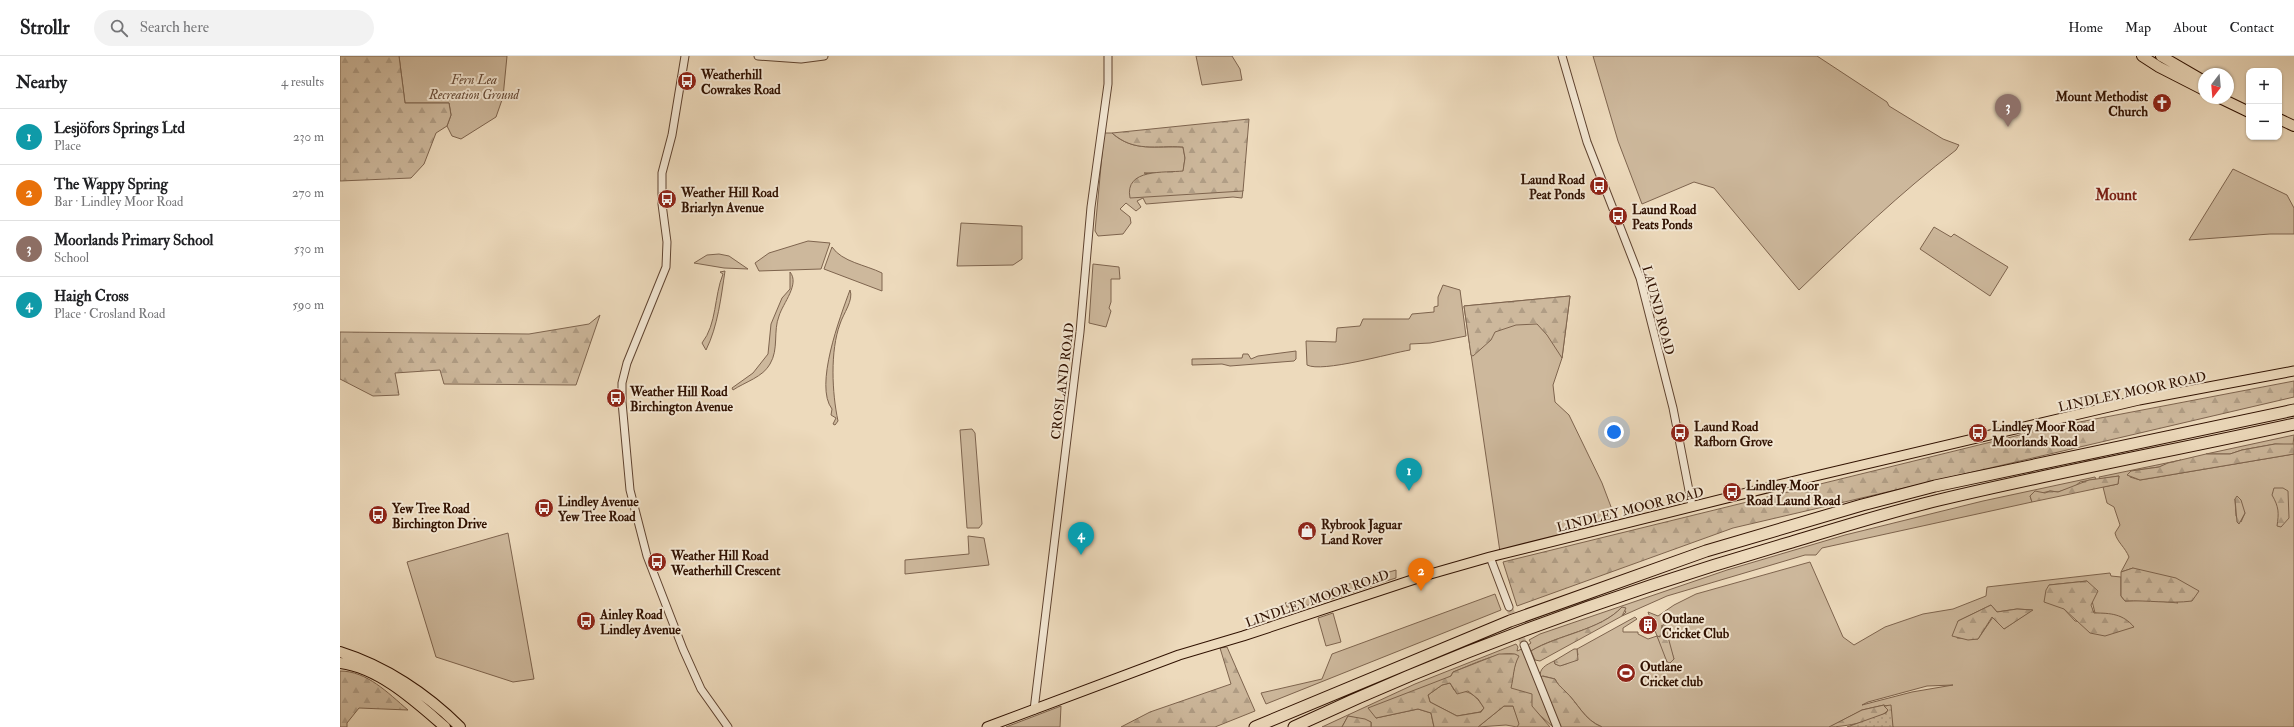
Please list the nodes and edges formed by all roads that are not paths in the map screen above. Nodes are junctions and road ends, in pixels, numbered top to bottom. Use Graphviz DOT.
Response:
graph roads {
  1 [pos="685,56"];
  2 [pos="758,56"];
  3 [pos="824,56"];
  4 [pos="1108,56"];
  5 [pos="1562,56"];
  6 [pos="2142,56"];
  7 [pos="2161,56"];
  8 [pos="2198,78"];
  9 [pos="2198,87"];
  10 [pos="2234,97"];
  11 [pos="2246,103"];
  12 [pos="2232,104"];
  13 [pos="2246,111"];
  14 [pos="2282,120"];
  15 [pos="2294,126"];
  16 [pos="2282,127"];
  17 [pos="2294,133"];
  18 [pos="2294,371"];
  19 [pos="2294,410"];
  20 [pos="2294,424"];
  21 [pos="1692,506"];
  22 [pos="1490,557"];
  23 [pos="1509,607"];
  24 [pos="1524,645"];
  25 [pos="340,652"];
  26 [pos="340,663"];
  27 [pos="1034,710"];
  28 [pos="1277,716"];
  29 [pos="1295,726"];
  30 [pos="445,727"];
  31 [pos="460,727"];
  32 [pos="728,727"];
  33 [pos="987,727"];
  34 [pos="1249,727"];
  35 [pos="1255,727"];
  36 [pos="1557,727"];
  1 -- 32 [label="street"];
  2 -- 3 [label="street"];
  4 -- 27 [label="street, CROSLAND ROAD"];
  5 -- 21 [label="street, LAUND ROAD"];
  6 -- 9 [label="highway"];
  7 -- 8 [label="highway"];
  10 -- 11 [label="highway"];
  12 -- 13 [label="highway"];
  14 -- 15 [label="highway"];
  16 -- 17 [label="highway"];
  18 -- 21 [label="main road, LINDLEY MOOR ROAD"];
  19 -- 28 [label="highway"];
  20 -- 29 [label="highway"];
  21 -- 22 [label="main road, LINDLEY MOOR ROAD"];
  22 -- 23 [label="street"];
  22 -- 27 [label="main road, LINDLEY MOOR ROAD"];
  24 -- 36 [label="street"];
  25 -- 31 [label="highway"];
  26 -- 30 [label="highway"];
  27 -- 33 [label="main road, LINDLEY MOOR ROAD"];
  28 -- 34 [label="highway"];
  28 -- 35 [label="highway"];
}
